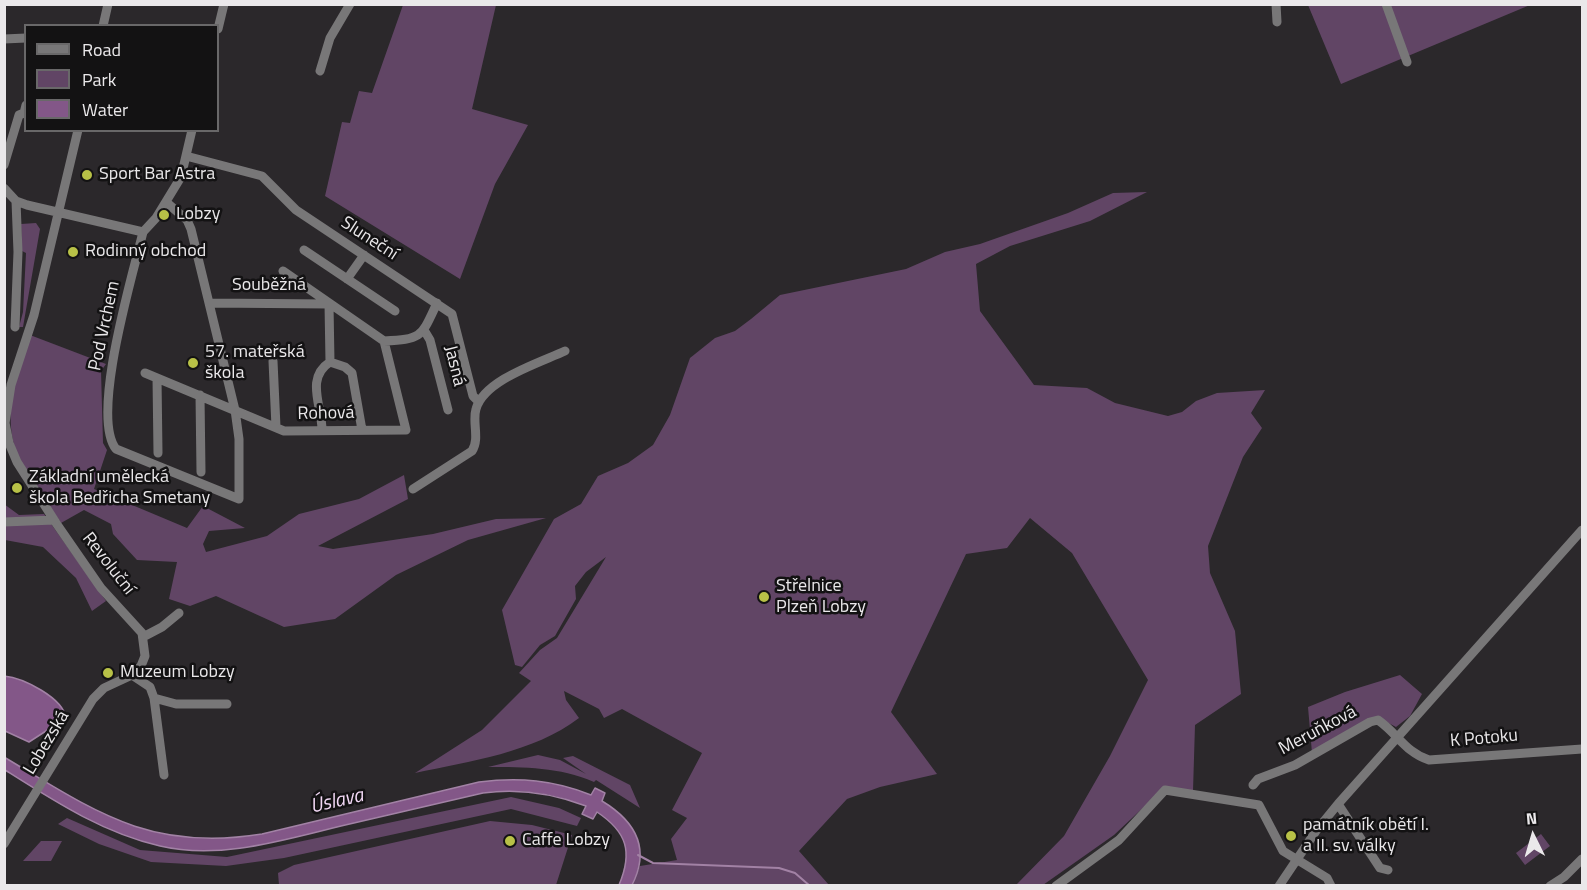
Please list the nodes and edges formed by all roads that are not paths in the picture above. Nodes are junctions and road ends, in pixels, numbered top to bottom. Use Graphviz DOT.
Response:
graph roads {
  1 [pos="108,4"];
  2 [pos="224,4"];
  3 [pos="350,4"];
  4 [pos="1276,4"];
  5 [pos="1386,4"];
  6 [pos="1277,22"];
  7 [pos="103,24"];
  8 [pos="219,25"];
  9 [pos="4,39"];
  10 [pos="24,39"];
  11 [pos="1407,62"];
  12 [pos="320,71"];
  13 [pos="24,113"];
  14 [pos="78,132"];
  15 [pos="192,132"];
  16 [pos="186,156"];
  17 [pos="4,165"];
  18 [pos="4,188"];
  19 [pos="16,201"];
  20 [pos="166,202"];
  21 [pos="58,213"];
  22 [pos="143,232"];
  23 [pos="304,249"];
  24 [pos="364,255"];
  25 [pos="283,271"];
  26 [pos="347,279"];
  27 [pos="209,303"];
  28 [pos="437,303"];
  29 [pos="329,304"];
  30 [pos="395,311"];
  31 [pos="15,327"];
  32 [pos="424,330"];
  33 [pos="384,341"];
  34 [pos="565,351"];
  35 [pos="273,361"];
  36 [pos="330,362"];
  37 [pos="145,373"];
  38 [pos="157,378"];
  39 [pos="200,395"];
  40 [pos="479,402"];
  41 [pos="236,410"];
  42 [pos="448,410"];
  43 [pos="276,427"];
  44 [pos="322,430"];
  45 [pos="362,430"];
  46 [pos="158,453"];
  47 [pos="201,472"];
  48 [pos="413,489"];
  49 [pos="54,520"];
  50 [pos="4,522"];
  51 [pos="1582,530"];
  52 [pos="179,613"];
  53 [pos="143,637"];
  54 [pos="132,675"];
  55 [pos="154,698"];
  56 [pos="227,704"];
  57 [pos="1398,737"];
  58 [pos="1582,749"];
  59 [pos="164,775"];
  60 [pos="1253,785"];
  61 [pos="1338,804"];
  62 [pos="4,825"];
  63 [pos="16,828"];
  64 [pos="4,843"];
  65 [pos="1582,859"];
  66 [pos="1296,860"];
  67 [pos="1388,870"];
  68 [pos="1056,885"];
  69 [pos="1279,885"];
  70 [pos="1331,885"];
  71 [pos="1550,885"];
  1 -- 7 [label="street"];
  2 -- 8 [label="street"];
  3 -- 12 [label="street"];
  4 -- 6 [label="street"];
  5 -- 11 [label="street"];
  9 -- 10 [label="street"];
  13 -- 17 [label="street"];
  14 -- 21 [label="street, Revoluční"];
  15 -- 16 [label="street, Pod Vrchem"];
  16 -- 20 [label="street, Pod Vrchem"];
  16 -- 24 [label="street, Sluneční"];
  18 -- 19 [label="street"];
  19 -- 21 [label="street"];
  19 -- 31 [label="street"];
  20 -- 22 [label="street, Pod Vrchem"];
  20 -- 27 [label="street"];
  21 -- 22 [label="street"];
  21 -- 49 [label="street, Revoluční"];
  22 -- 41 [label="street, Pod Vrchem"];
  23 -- 26 [label="street"];
  24 -- 26 [label="street"];
  24 -- 28 [label="street, Sluneční"];
  25 -- 29 [label="street, Souběžná"];
  26 -- 30 [label="street"];
  27 -- 29 [label="street, Souběžná"];
  27 -- 41 [label="street"];
  28 -- 32 [label="street"];
  28 -- 40 [label="street, Sluneční"];
  29 -- 33 [label="street, Souběžná"];
  29 -- 36 [label="street"];
  32 -- 33 [label="street"];
  32 -- 42 [label="street, Jasná"];
  33 -- 45 [label="street, Rohová"];
  34 -- 40 [label="street"];
  35 -- 43 [label="street, Rohová"];
  36 -- 44 [label="street"];
  36 -- 45 [label="street"];
  37 -- 38 [label="street"];
  38 -- 39 [label="street"];
  38 -- 46 [label="street"];
  39 -- 41 [label="street"];
  39 -- 47 [label="street"];
  40 -- 48 [label="street"];
  41 -- 43 [label="street"];
  43 -- 44 [label="street, Rohová"];
  44 -- 45 [label="street, Rohová"];
  49 -- 50 [label="street"];
  49 -- 53 [label="street, Revoluční"];
  51 -- 57 [label="street"];
  52 -- 53 [label="street"];
  53 -- 54 [label="street"];
  54 -- 55 [label="street"];
  54 -- 63 [label="street, Lobezská"];
  55 -- 56 [label="street"];
  55 -- 59 [label="street"];
  57 -- 58 [label="street, K Potoku"];
  57 -- 60 [label="street, Meruňková"];
  57 -- 61 [label="street"];
  61 -- 66 [label="street"];
  61 -- 67 [label="street"];
  62 -- 63 [label="street"];
  63 -- 64 [label="street, Lobezská"];
  65 -- 71 [label="street"];
  66 -- 68 [label="street"];
  66 -- 69 [label="street"];
  66 -- 70 [label="street"];
}
